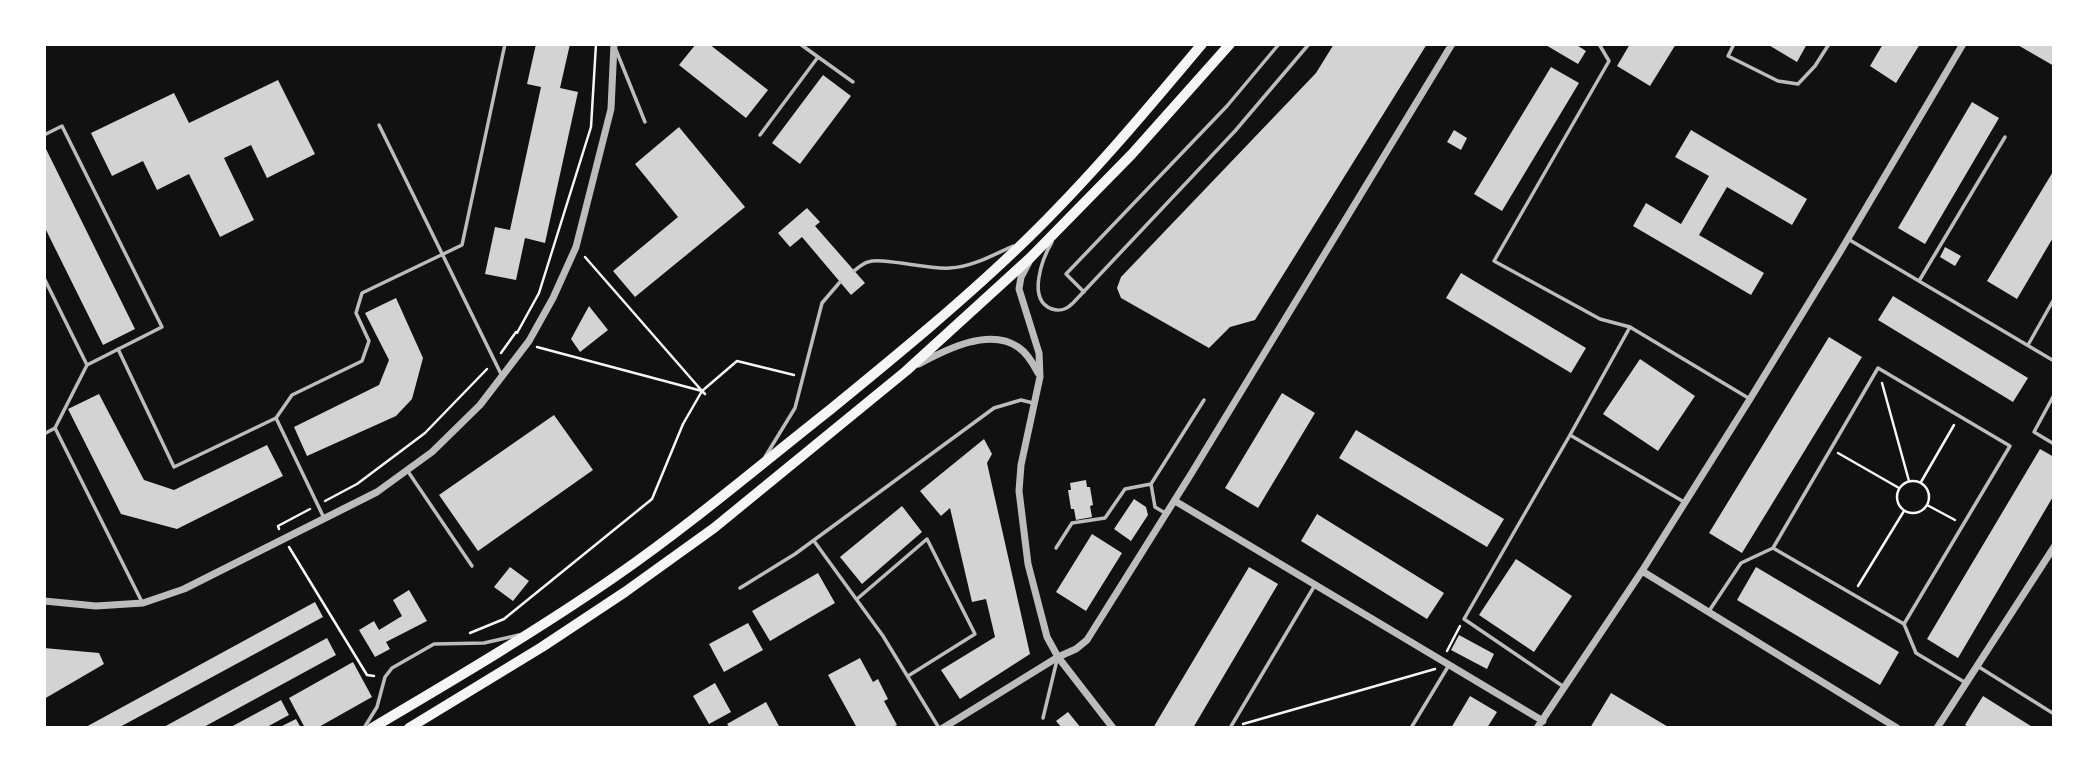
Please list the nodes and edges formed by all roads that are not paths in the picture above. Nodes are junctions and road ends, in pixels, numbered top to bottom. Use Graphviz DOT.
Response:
graph roads {
  1 [pos="505,44"];
  2 [pos="800,44"];
  3 [pos="1202,44"];
  4 [pos="1230,44"];
  5 [pos="1279,44"];
  6 [pos="1309,44"];
  7 [pos="1452,44"];
  8 [pos="1599,44"];
  9 [pos="1734,44"];
  10 [pos="1829,44"];
  11 [pos="1963,44"];
  12 [pos="614,46"];
  13 [pos="818,57"];
  14 [pos="853,82"];
  15 [pos="645,122"];
  16 [pos="379,125"];
  17 [pos="44,135"];
  18 [pos="760,135"];
  19 [pos="2005,137"];
  20 [pos="1063,225"];
  21 [pos="1848,239"];
  22 [pos="1025,242"];
  23 [pos="444,254"];
  24 [pos="1030,258"];
  25 [pos="853,271"];
  26 [pos="44,278"];
  27 [pos="1919,281"];
  28 [pos="840,282"];
  29 [pos="1084,292"];
  30 [pos="2054,299"];
  31 [pos="1630,327"];
  32 [pos="2028,345"];
  33 [pos="118,349"];
  34 [pos="2054,361"];
  35 [pos="87,365"];
  36 [pos="906,371"];
  37 [pos="1040,377"];
  38 [pos="503,378"];
  39 [pos="2054,395"];
  40 [pos="1750,399"];
  41 [pos="1204,400"];
  42 [pos="1035,403"];
  43 [pos="276,418"];
  44 [pos="55,428"];
  45 [pos="44,434"];
  46 [pos="1570,435"];
  47 [pos="2054,444"];
  48 [pos="758,467"];
  49 [pos="407,470"];
  50 [pos="1151,484"];
  51 [pos="1175,501"];
  52 [pos="1684,502"];
  53 [pos="1167,514"];
  54 [pos="325,519"];
  55 [pos="814,540"];
  56 [pos="2054,547"];
  57 [pos="1056,548"];
  58 [pos="1773,548"];
  59 [pos="472,566"];
  60 [pos="1642,571"];
  61 [pos="1315,585"];
  62 [pos="740,588"];
  63 [pos="857,600"];
  64 [pos="44,601"];
  65 [pos="143,603"];
  66 [pos="1708,612"];
  67 [pos="1904,624"];
  68 [pos="528,633"];
  69 [pos="1058,657"];
  70 [pos="1448,665"];
  71 [pos="1977,666"];
  72 [pos="908,676"];
  73 [pos="1966,683"];
  74 [pos="1565,687"];
  75 [pos="2054,714"];
  76 [pos="1043,718"];
  77 [pos="1543,721"];
  78 [pos="365,728"];
  79 [pos="372,728"];
  80 [pos="409,728"];
  81 [pos="941,728"];
  82 [pos="1113,728"];
  83 [pos="1230,728"];
  84 [pos="1411,728"];
  85 [pos="1537,728"];
  86 [pos="1897,728"];
  87 [pos="1937,728"];
  1 -- 23 [label="lane"];
  2 -- 13 [label="lane"];
  3 -- 22 [label="main road"];
  4 -- 20 [label="main road"];
  5 -- 29 [label="lane"];
  6 -- 29 [label="lane"];
  7 -- 51 [label="street"];
  8 -- 31 [label="lane"];
  9 -- 10 [label="lane"];
  11 -- 21 [label="street"];
  12 -- 15 [label="lane"];
  12 -- 38 [label="street"];
  13 -- 14 [label="lane"];
  13 -- 18 [label="lane"];
  16 -- 23 [label="lane"];
  17 -- 33 [label="lane"];
  19 -- 27 [label="lane"];
  20 -- 24 [label="main road"];
  20 -- 29 [label="lane"];
  21 -- 27 [label="lane"];
  21 -- 40 [label="street"];
  22 -- 25 [label="lane"];
  22 -- 48 [label="main road"];
  23 -- 38 [label="lane"];
  23 -- 43 [label="lane"];
  24 -- 36 [label="main road"];
  24 -- 37 [label="street"];
  26 -- 35 [label="lane"];
  27 -- 32 [label="lane"];
  28 -- 48 [label="lane"];
  30 -- 32 [label="lane"];
  31 -- 40 [label="lane"];
  31 -- 46 [label="lane"];
  32 -- 34 [label="lane"];
  33 -- 35 [label="lane"];
  33 -- 43 [label="lane"];
  35 -- 44 [label="lane"];
  36 -- 37 [label="street"];
  36 -- 80 [label="main road"];
  37 -- 42 [label="street"];
  38 -- 49 [label="street"];
  39 -- 47 [label="lane"];
  40 -- 52 [label="street"];
  41 -- 50 [label="lane"];
  42 -- 55 [label="lane"];
  42 -- 69 [label="street"];
  43 -- 54 [label="lane"];
  44 -- 45 [label="lane"];
  44 -- 65 [label="lane"];
  46 -- 52 [label="lane"];
  46 -- 74 [label="lane"];
  48 -- 68 [label="main road"];
  49 -- 54 [label="street"];
  49 -- 59 [label="lane"];
  50 -- 53 [label="lane"];
  50 -- 57 [label="lane"];
  51 -- 53 [label="street"];
  51 -- 61 [label="street"];
  52 -- 60 [label="street"];
  53 -- 69 [label="street"];
  54 -- 65 [label="street"];
  55 -- 62 [label="lane"];
  55 -- 63 [label="lane"];
  56 -- 71 [label="street"];
  58 -- 66 [label="lane"];
  58 -- 67 [label="lane"];
  58 -- 67 [label="lane"];
  60 -- 66 [label="street"];
  60 -- 74 [label="street"];
  61 -- 70 [label="street"];
  61 -- 83 [label="lane"];
  63 -- 72 [label="lane"];
  63 -- 72 [label="lane"];
  64 -- 65 [label="street"];
  66 -- 86 [label="street"];
  67 -- 73 [label="lane"];
  68 -- 78 [label="lane"];
  68 -- 79 [label="main road"];
  69 -- 76 [label="lane"];
  69 -- 81 [label="street"];
  69 -- 82 [label="street"];
  70 -- 77 [label="street"];
  70 -- 84 [label="lane"];
  71 -- 73 [label="street"];
  71 -- 75 [label="lane"];
  72 -- 81 [label="lane"];
  73 -- 87 [label="street"];
  74 -- 77 [label="street"];
  77 -- 85 [label="street"];
}
